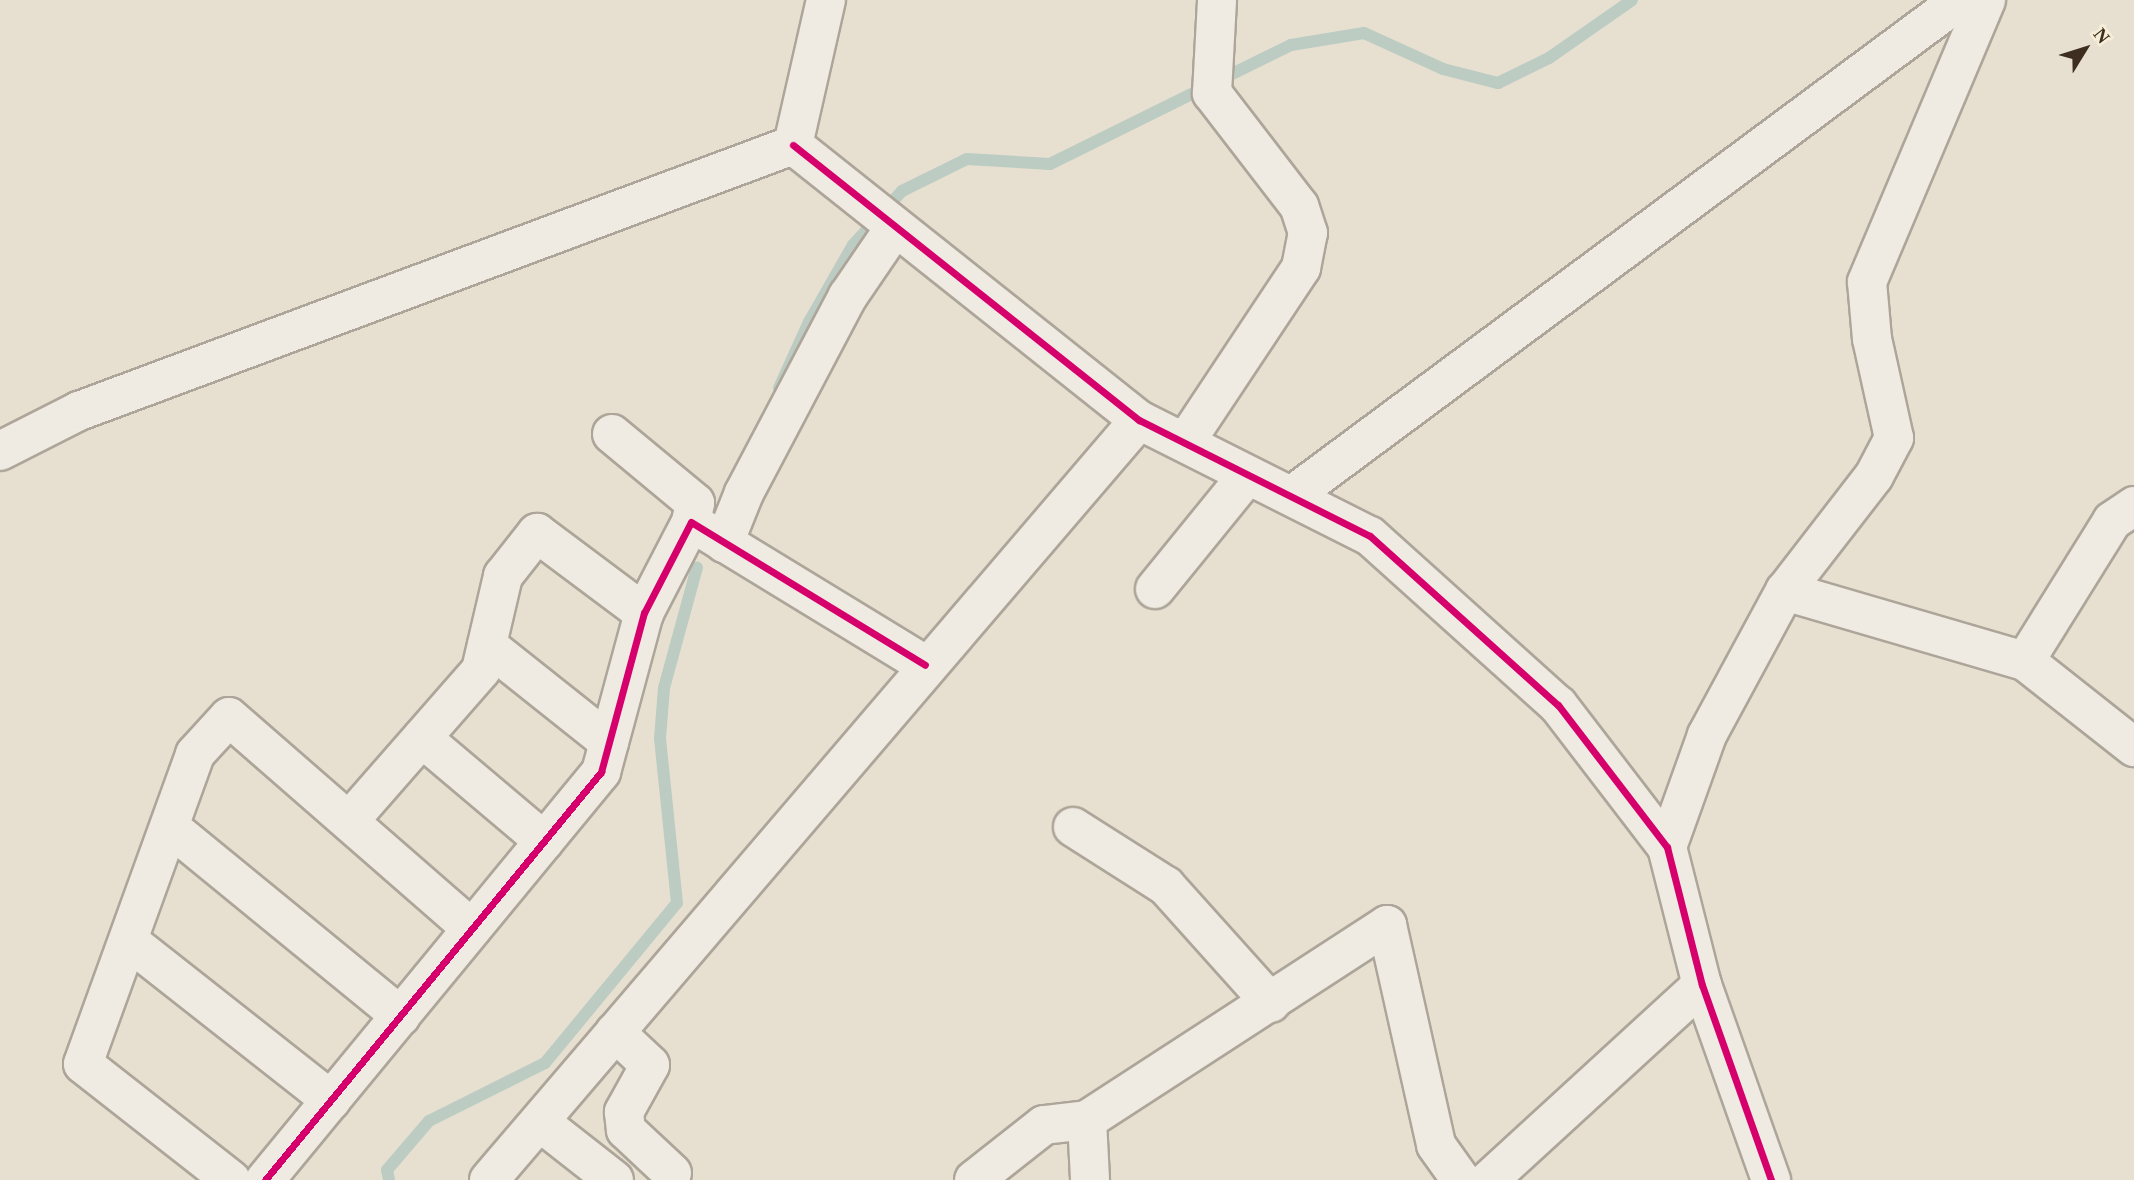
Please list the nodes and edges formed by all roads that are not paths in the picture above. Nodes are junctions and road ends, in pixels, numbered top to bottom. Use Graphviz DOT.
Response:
graph roads {
  1 [pos="826,0"];
  2 [pos="1217,0"];
  3 [pos="1960,0"];
  4 [pos="1986,0"];
  5 [pos="793,145"];
  6 [pos="895,226"];
  7 [pos="1139,420"];
  8 [pos="612,434"];
  9 [pos="1186,441"];
  10 [pos="0,451"];
  11 [pos="1246,477"];
  12 [pos="1294,494"];
  13 [pos="2134,506"];
  14 [pos="691,522"];
  15 [pos="724,542"];
  16 [pos="1155,589"];
  17 [pos="1785,591"];
  18 [pos="645,613"];
  19 [pos="487,645"];
  20 [pos="2025,661"];
  21 [pos="925,665"];
  22 [pos="422,738"];
  23 [pos="609,742"];
  24 [pos="2134,747"];
  25 [pos="349,821"];
  26 [pos="1073,827"];
  27 [pos="171,828"];
  28 [pos="544,841"];
  29 [pos="1667,847"];
  30 [pos="472,929"];
  31 [pos="130,942"];
  32 [pos="1702,985"];
  33 [pos="1270,1003"];
  34 [pos="401,1016"];
  35 [pos="615,1032"];
  36 [pos="331,1100"];
  37 [pos="1087,1120"];
  38 [pos="540,1122"];
  39 [pos="672,1173"];
  40 [pos="231,1180"];
  41 [pos="265,1180"];
  42 [pos="489,1180"];
  43 [pos="614,1180"];
  44 [pos="974,1180"];
  45 [pos="1090,1180"];
  46 [pos="1461,1180"];
  47 [pos="1489,1180"];
  48 [pos="1770,1180"];
  1 -- 5 [label="street"];
  2 -- 9 [label="street"];
  3 -- 12 [label="street"];
  4 -- 17 [label="street"];
  5 -- 6 [label="street"];
  5 -- 10 [label="street"];
  6 -- 7 [label="street"];
  6 -- 15 [label="street"];
  7 -- 9 [label="street"];
  7 -- 21 [label="street"];
  8 -- 14 [label="street"];
  9 -- 11 [label="street"];
  11 -- 12 [label="street"];
  11 -- 16 [label="street"];
  12 -- 29 [label="street"];
  13 -- 20 [label="street"];
  14 -- 15 [label="street"];
  14 -- 18 [label="street"];
  15 -- 21 [label="street"];
  17 -- 20 [label="street"];
  17 -- 29 [label="street"];
  18 -- 19 [label="street"];
  18 -- 23 [label="street"];
  19 -- 22 [label="street"];
  19 -- 23 [label="street"];
  20 -- 24 [label="street"];
  21 -- 35 [label="street"];
  22 -- 25 [label="street"];
  22 -- 28 [label="street"];
  23 -- 28 [label="street"];
  25 -- 27 [label="street"];
  25 -- 30 [label="street"];
  26 -- 33 [label="street"];
  27 -- 31 [label="street"];
  27 -- 34 [label="street"];
  28 -- 30 [label="street"];
  29 -- 32 [label="street"];
  30 -- 34 [label="street"];
  31 -- 36 [label="street"];
  31 -- 40 [label="street"];
  32 -- 47 [label="street"];
  32 -- 48 [label="street"];
  33 -- 37 [label="street"];
  33 -- 46 [label="street"];
  34 -- 36 [label="street"];
  35 -- 38 [label="street"];
  35 -- 39 [label="street"];
  36 -- 41 [label="street"];
  37 -- 44 [label="street"];
  37 -- 45 [label="street"];
  38 -- 42 [label="street"];
  38 -- 43 [label="street"];
}
